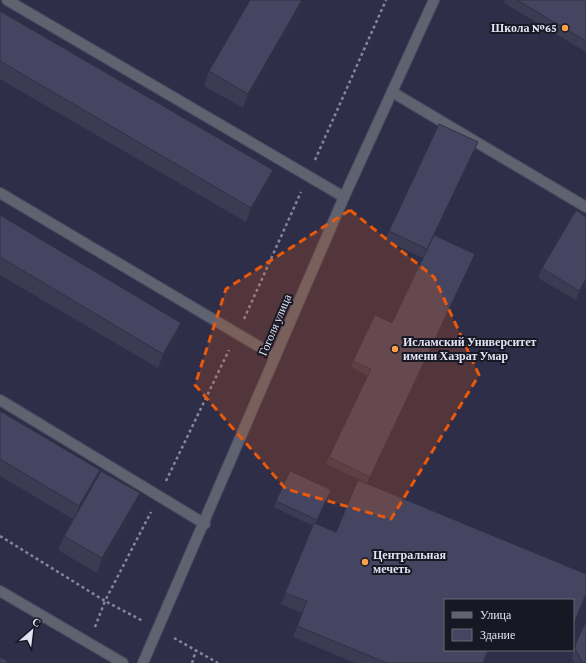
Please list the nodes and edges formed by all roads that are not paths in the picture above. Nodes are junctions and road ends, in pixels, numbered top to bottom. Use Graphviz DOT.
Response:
graph roads {
  1 [pos="7,0"];
  2 [pos="434,0"];
  3 [pos="392,92"];
  4 [pos="0,193"];
  5 [pos="344,197"];
  6 [pos="586,207"];
  7 [pos="275,356"];
  8 [pos="0,400"];
  9 [pos="205,524"];
  10 [pos="0,591"];
  11 [pos="123,663"];
  12 [pos="143,663"];
  1 -- 5 [label="street"];
  2 -- 3 [label="street, Гоголя улица"];
  3 -- 5 [label="street, Гоголя улица"];
  3 -- 6 [label="street"];
  4 -- 7 [label="street"];
  5 -- 7 [label="street, Гоголя улица"];
  7 -- 9 [label="street, Гоголя улица"];
  8 -- 9 [label="street"];
  9 -- 12 [label="street, Гоголя улица"];
  10 -- 11 [label="street"];
}
